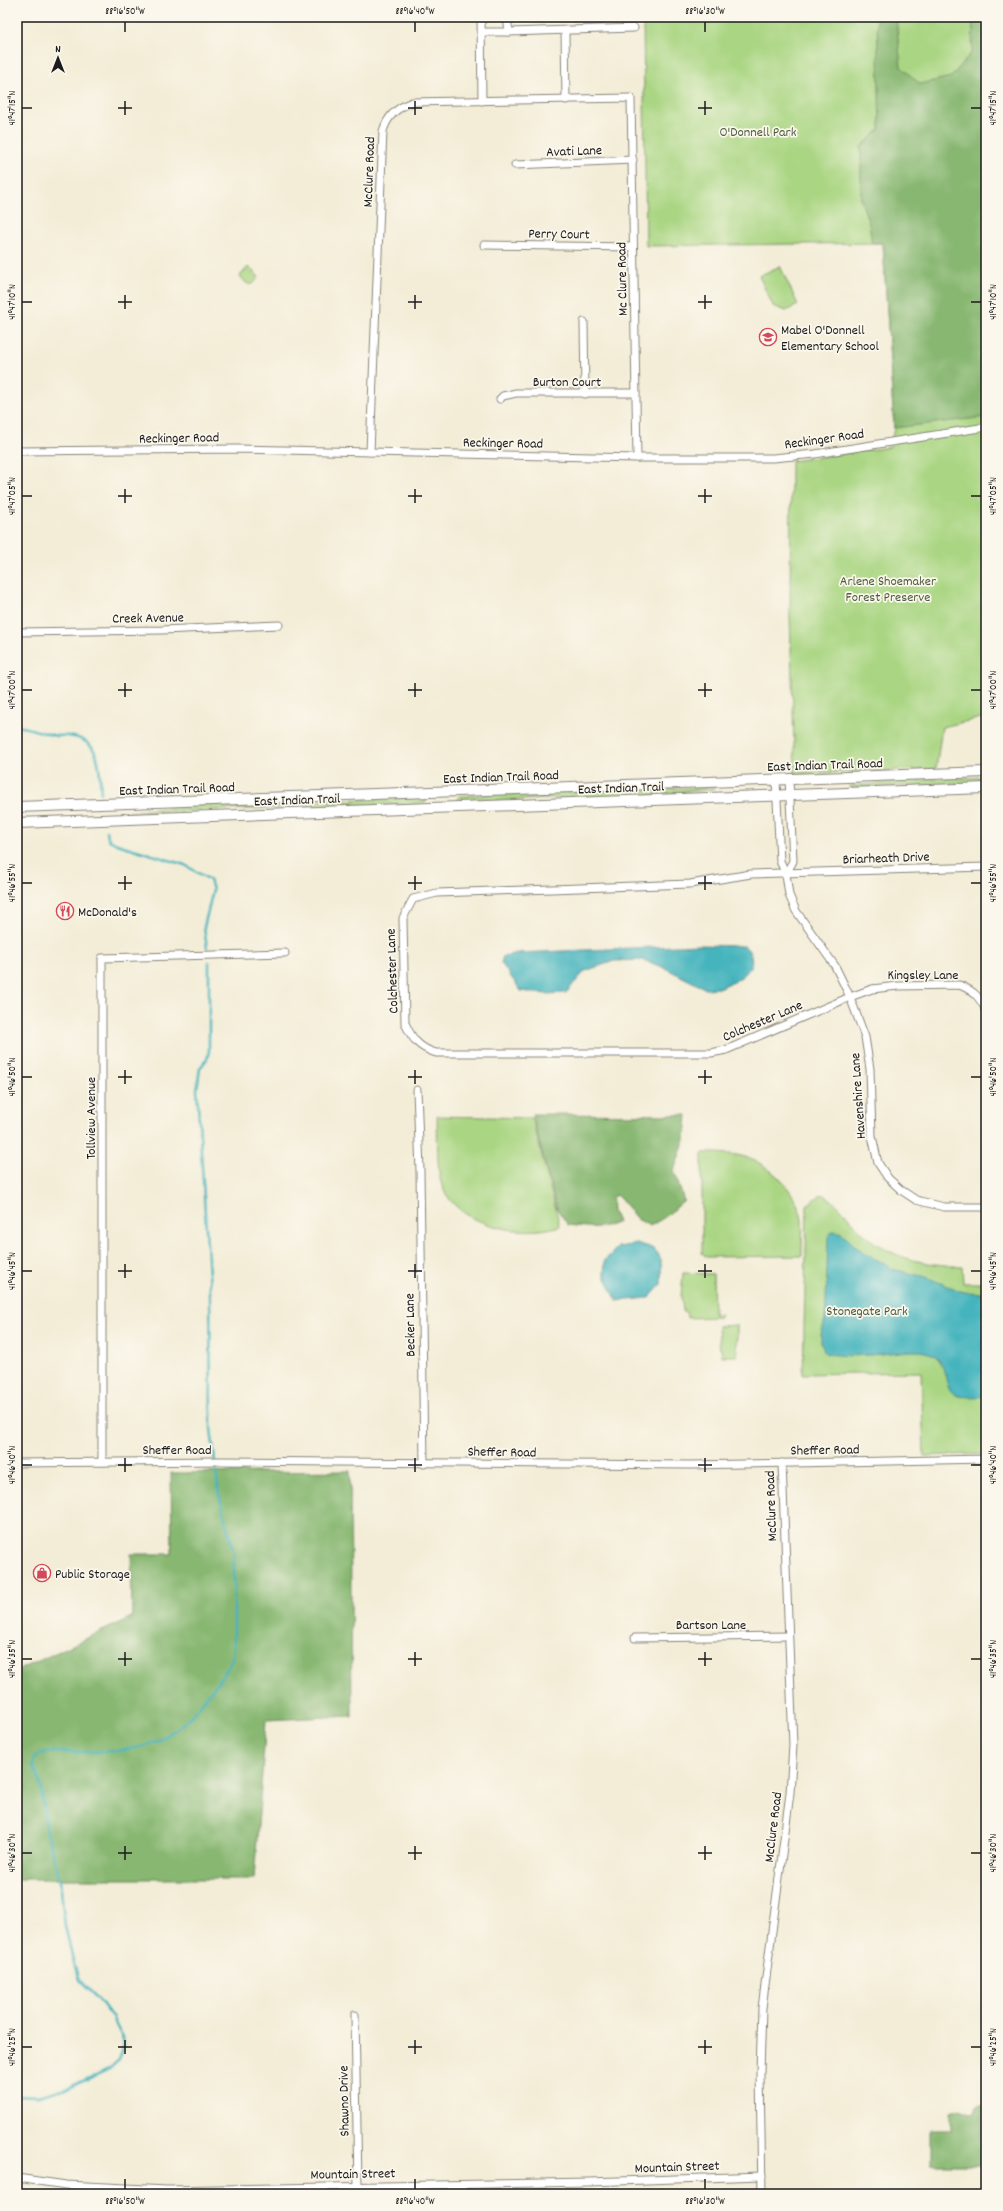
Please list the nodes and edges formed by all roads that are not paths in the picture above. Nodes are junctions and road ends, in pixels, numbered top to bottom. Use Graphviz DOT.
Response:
graph roads {
  1 [pos="481,17"];
  2 [pos="507,17"];
  3 [pos="634,28"];
  4 [pos="565,31"];
  5 [pos="482,32"];
  6 [pos="509,32"];
  7 [pos="631,98"];
  8 [pos="566,100"];
  9 [pos="482,101"];
  10 [pos="633,160"];
  11 [pos="515,165"];
  12 [pos="484,245"];
  13 [pos="633,247"];
  14 [pos="584,322"];
  15 [pos="585,394"];
  16 [pos="636,394"];
  17 [pos="500,400"];
  18 [pos="986,427"];
  19 [pos="17,451"];
  20 [pos="370,452"];
  21 [pos="637,458"];
  22 [pos="279,625"];
  23 [pos="17,632"];
  24 [pos="986,772"];
  25 [pos="789,779"];
  26 [pos="776,780"];
  27 [pos="986,788"];
  28 [pos="441,792"];
  29 [pos="790,795"];
  30 [pos="777,796"];
  31 [pos="17,807"];
  32 [pos="441,808"];
  33 [pos="17,823"];
  34 [pos="986,867"];
  35 [pos="786,874"];
  36 [pos="285,953"];
  37 [pos="850,997"];
  38 [pos="986,1011"];
  39 [pos="417,1090"];
  40 [pos="986,1206"];
  41 [pos="986,1460"];
  42 [pos="102,1462"];
  43 [pos="17,1463"];
  44 [pos="782,1463"];
  45 [pos="424,1464"];
  46 [pos="787,1636"];
  47 [pos="635,1638"];
  48 [pos="355,2015"];
  49 [pos="762,2176"];
  50 [pos="17,2178"];
  51 [pos="358,2186"];
  52 [pos="762,2194"];
  1 -- 5 [label="street"];
  2 -- 6 [label="street"];
  3 -- 4 [label="street"];
  4 -- 6 [label="street"];
  4 -- 8 [label="street"];
  5 -- 6 [label="street"];
  5 -- 9 [label="street"];
  7 -- 8 [label="street, McClure Road"];
  7 -- 10 [label="street, Mc Clure Road"];
  8 -- 9 [label="street, McClure Road"];
  9 -- 20 [label="street, McClure Road"];
  10 -- 11 [label="street, Avati Lane"];
  10 -- 13 [label="street, Mc Clure Road"];
  12 -- 13 [label="street, Perry Court"];
  13 -- 16 [label="street, Mc Clure Road"];
  14 -- 15 [label="street"];
  15 -- 16 [label="street, Burton Court"];
  15 -- 17 [label="street, Burton Court"];
  16 -- 21 [label="street, Mc Clure Road"];
  18 -- 21 [label="street, Reckinger Road"];
  19 -- 20 [label="street, Reckinger Road"];
  20 -- 21 [label="street, Reckinger Road"];
  22 -- 23 [label="street, Creek Avenue"];
  24 -- 25 [label="main road, East Indian Trail Road"];
  25 -- 26 [label="main road, East Indian Trail Road"];
  25 -- 29 [label="street, Havenshire Lane"];
  26 -- 28 [label="main road, East Indian Trail Road"];
  26 -- 30 [label="street, Havenshire Lane"];
  27 -- 29 [label="main road, East Indian Trail"];
  28 -- 31 [label="main road, East Indian Trail Road"];
  28 -- 32 [label="main road"];
  29 -- 30 [label="main road, East Indian Trail"];
  29 -- 35 [label="street, Havenshire Lane"];
  30 -- 32 [label="main road, East Indian Trail"];
  30 -- 35 [label="street, Havenshire Lane"];
  32 -- 33 [label="main road, East Indian Trail"];
  34 -- 35 [label="street, Briarheath Drive"];
  35 -- 37 [label="street, Havenshire Lane"];
  35 -- 37 [label="street, Colchester Lane"];
  36 -- 42 [label="street, Tollview Avenue"];
  37 -- 38 [label="street, Kingsley Lane"];
  37 -- 40 [label="street, Havenshire Lane"];
  39 -- 45 [label="street, Becker Lane"];
  41 -- 44 [label="street, Sheffer Road"];
  42 -- 43 [label="street, Sheffer Road"];
  42 -- 45 [label="street, Sheffer Road"];
  44 -- 45 [label="street, Sheffer Road"];
  44 -- 46 [label="street, McClure Road"];
  46 -- 47 [label="street, Bartson Lane"];
  46 -- 49 [label="street, McClure Road"];
  48 -- 51 [label="street, Shawno Drive"];
  49 -- 51 [label="street, Mountain Street"];
  49 -- 52 [label="street, McClure Road"];
  50 -- 51 [label="street, Mountain Street"];
}
